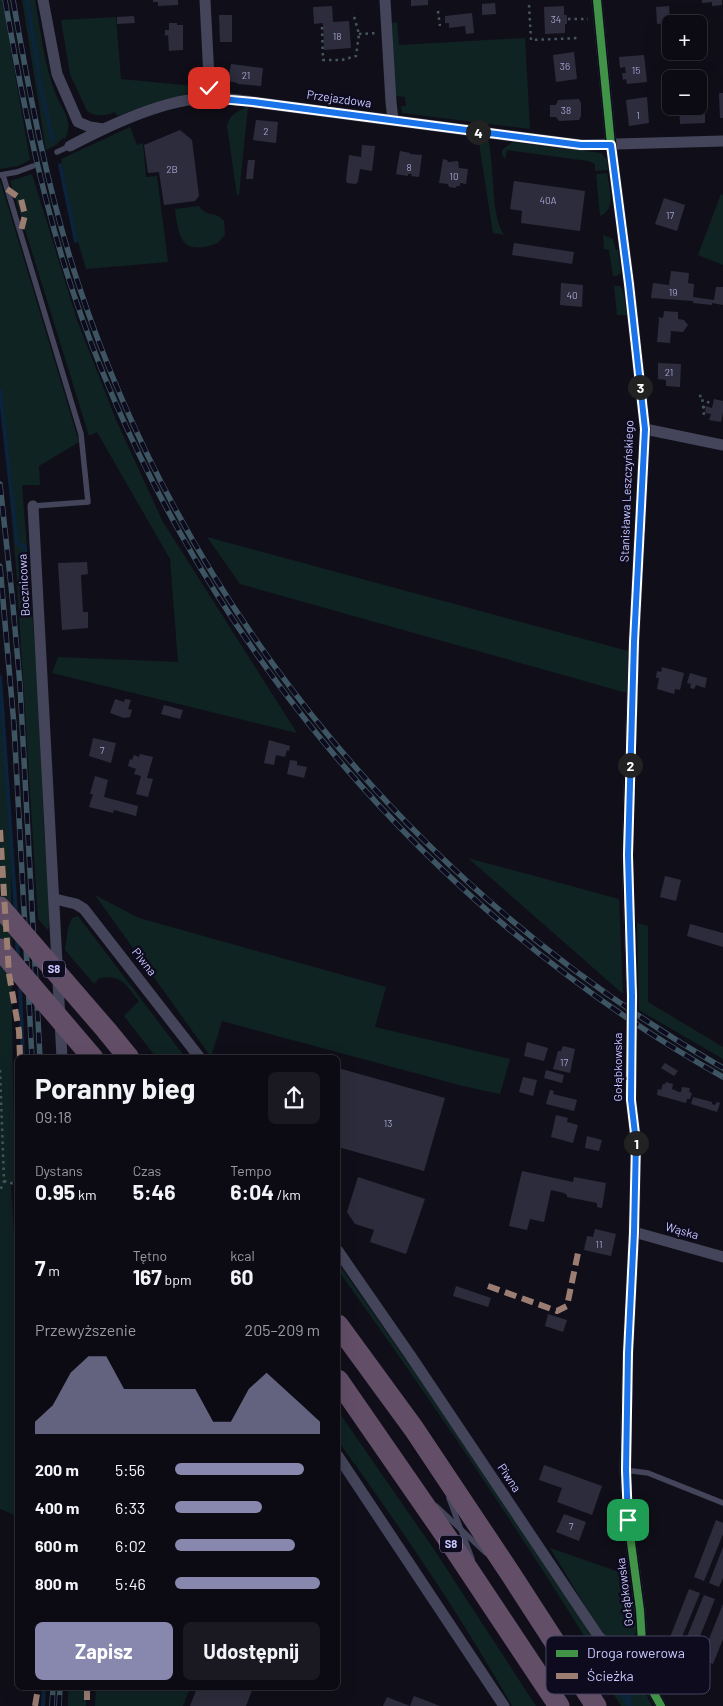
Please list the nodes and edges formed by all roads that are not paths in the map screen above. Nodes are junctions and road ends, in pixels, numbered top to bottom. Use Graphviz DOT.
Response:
graph roads {
  1 [pos="42,0"];
  2 [pos="205,0"];
  3 [pos="385,0"];
  4 [pos="597,0"];
  5 [pos="210,98"];
  6 [pos="393,120"];
  7 [pos="103,129"];
  8 [pos="723,141"];
  9 [pos="611,145"];
  10 [pos="70,146"];
  11 [pos="57,152"];
  12 [pos="33,166"];
  13 [pos="2,175"];
  14 [pos="645,429"];
  15 [pos="723,445"];
  16 [pos="33,506"];
  17 [pos="55,899"];
  18 [pos="0,907"];
  19 [pos="629,924"];
  20 [pos="0,950"];
  21 [pos="62,1055"];
  22 [pos="90,1055"];
  23 [pos="127,1055"];
  24 [pos="198,1055"];
  25 [pos="634,1232"];
  26 [pos="340,1254"];
  27 [pos="723,1258"];
  28 [pos="340,1328"];
  29 [pos="340,1383"];
  30 [pos="434,1458"];
  31 [pos="340,1459"];
  32 [pos="626,1470"];
  33 [pos="405,1476"];
  34 [pos="444,1485"];
  35 [pos="448,1494"];
  36 [pos="426,1496"];
  37 [pos="433,1503"];
  38 [pos="723,1503"];
  39 [pos="461,1530"];
  40 [pos="489,1556"];
  41 [pos="496,1562"];
  42 [pos="516,1582"];
  43 [pos="487,1598"];
  44 [pos="551,1636"];
  45 [pos="598,1636"];
  46 [pos="642,1636"];
  47 [pos="546,1688"];
  48 [pos="550,1694"];
  49 [pos="588,1694"];
  50 [pos="654,1694"];
  51 [pos="504,1706"];
  52 [pos="558,1706"];
  53 [pos="596,1706"];
  54 [pos="661,1706"];
  1 -- 7 [label="street"];
  2 -- 5 [label="street"];
  3 -- 6 [label="street"];
  4 -- 9 [label="street, Stanisława Leszczyńskiego"];
  5 -- 6 [label="street, Przejazdowa"];
  5 -- 7 [label="street, Przejazdowa"];
  6 -- 9 [label="street, Przejazdowa"];
  7 -- 10 [label="street, Przejazdowa"];
  8 -- 9 [label="street, Przejazdowa"];
  9 -- 14 [label="street, Stanisława Leszczyńskiego"];
  10 -- 11 [label="lane"];
  12 -- 13 [label="lane"];
  13 -- 16 [label="lane, Bocznicowa"];
  14 -- 15 [label="street"];
  14 -- 19 [label="street, Stanisława Leszczyńskiego"];
  16 -- 17 [label="street, Bocznicowa"];
  17 -- 21 [label="street, Bocznicowa"];
  17 -- 24 [label="street, Piwna"];
  18 -- 23 [label="highway, S8, bridge"];
  19 -- 25 [label="street, Gołąbkowska"];
  20 -- 22 [label="highway, S8, bridge"];
  25 -- 27 [label="street, Wąska"];
  25 -- 32 [label="street, Gołąbkowska"];
  26 -- 45 [label="street, Piwna"];
  28 -- 30 [label="highway"];
  29 -- 33 [label="highway, S8"];
  30 -- 34 [label="lane"];
  30 -- 42 [label="highway"];
  31 -- 51 [label="street"];
  32 -- 38 [label="lane"];
  32 -- 46 [label="street, Gołąbkowska"];
  33 -- 36 [label="lane"];
  33 -- 43 [label="highway, S8"];
  35 -- 39 [label="lane"];
  37 -- 39 [label="lane"];
  39 -- 40 [label="lane"];
  39 -- 43 [label="lane"];
  41 -- 42 [label="lane"];
  42 -- 44 [label="highway"];
  43 -- 47 [label="highway, S8"];
  48 -- 52 [label="highway, S8"];
  49 -- 53 [label="highway"];
  50 -- 54 [label="street"];
}
